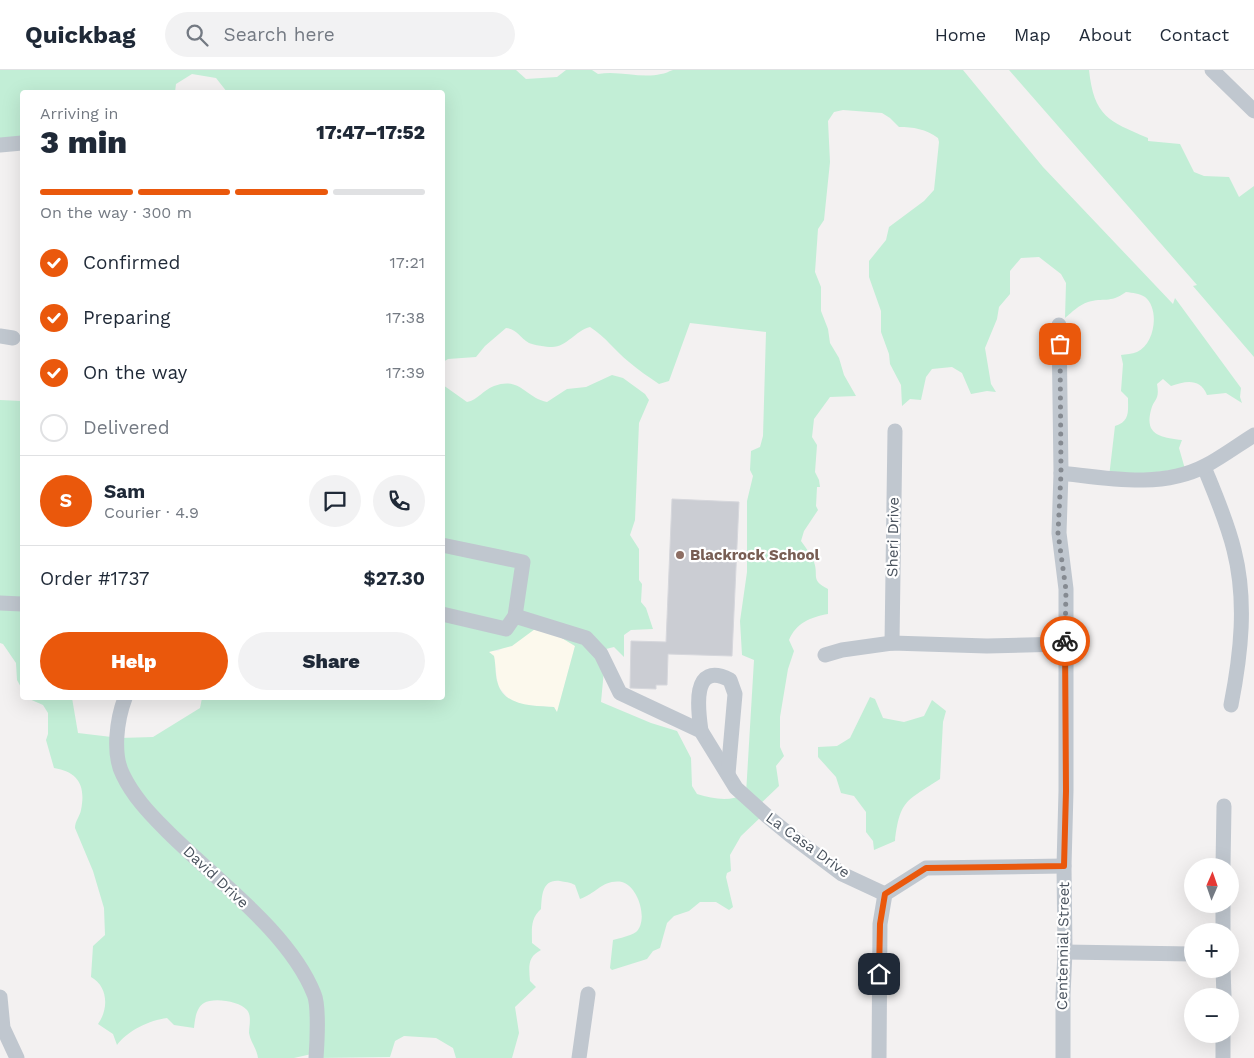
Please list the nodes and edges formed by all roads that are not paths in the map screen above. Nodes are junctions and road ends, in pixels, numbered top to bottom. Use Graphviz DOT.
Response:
graph roads {
  1 [pos="1212,70"];
  2 [pos="1254,111"];
  3 [pos="20,142"];
  4 [pos="0,145"];
  5 [pos="1059,325"];
  6 [pos="895,431"];
  7 [pos="1254,435"];
  8 [pos="1204,467"];
  9 [pos="1061,473"];
  10 [pos="445,546"];
  11 [pos="0,603"];
  12 [pos="20,604"];
  13 [pos="445,615"];
  14 [pos="515,616"];
  15 [pos="892,643"];
  16 [pos="1065,644"];
  17 [pos="825,655"];
  18 [pos="124,700"];
  19 [pos="1231,705"];
  20 [pos="701,731"];
  21 [pos="728,774"];
  22 [pos="1224,806"];
  23 [pos="1223,858"];
  24 [pos="1064,866"];
  25 [pos="885,894"];
  26 [pos="1065,952"];
  27 [pos="1184,954"];
  28 [pos="588,994"];
  29 [pos="0,998"];
  30 [pos="2,1029"];
  31 [pos="1224,1043"];
  32 [pos="17,1058"];
  33 [pos="316,1058"];
  34 [pos="579,1058"];
  35 [pos="879,1058"];
  36 [pos="1063,1058"];
  37 [pos="1223,1058"];
  1 -- 2 [label="street"];
  3 -- 4 [label="street"];
  5 -- 9 [label="street, Centennial Street"];
  6 -- 15 [label="street, Sheri Drive"];
  7 -- 8 [label="street"];
  8 -- 9 [label="street"];
  8 -- 19 [label="street"];
  9 -- 16 [label="street, Centennial Street"];
  10 -- 14 [label="street"];
  11 -- 12 [label="street"];
  13 -- 14 [label="street"];
  14 -- 20 [label="street"];
  15 -- 16 [label="street"];
  15 -- 17 [label="street"];
  16 -- 24 [label="street, Centennial Street"];
  18 -- 33 [label="street, David Drive"];
  20 -- 21 [label="street, La Casa Drive"];
  20 -- 21 [label="street"];
  21 -- 25 [label="street, La Casa Drive"];
  22 -- 23 [label="street"];
  24 -- 25 [label="street"];
  24 -- 26 [label="street, Centennial Street"];
  25 -- 35 [label="street"];
  26 -- 27 [label="street"];
  26 -- 36 [label="street, Centennial Street"];
  28 -- 34 [label="street"];
  29 -- 30 [label="street"];
  30 -- 32 [label="street"];
  31 -- 37 [label="street"];
}
